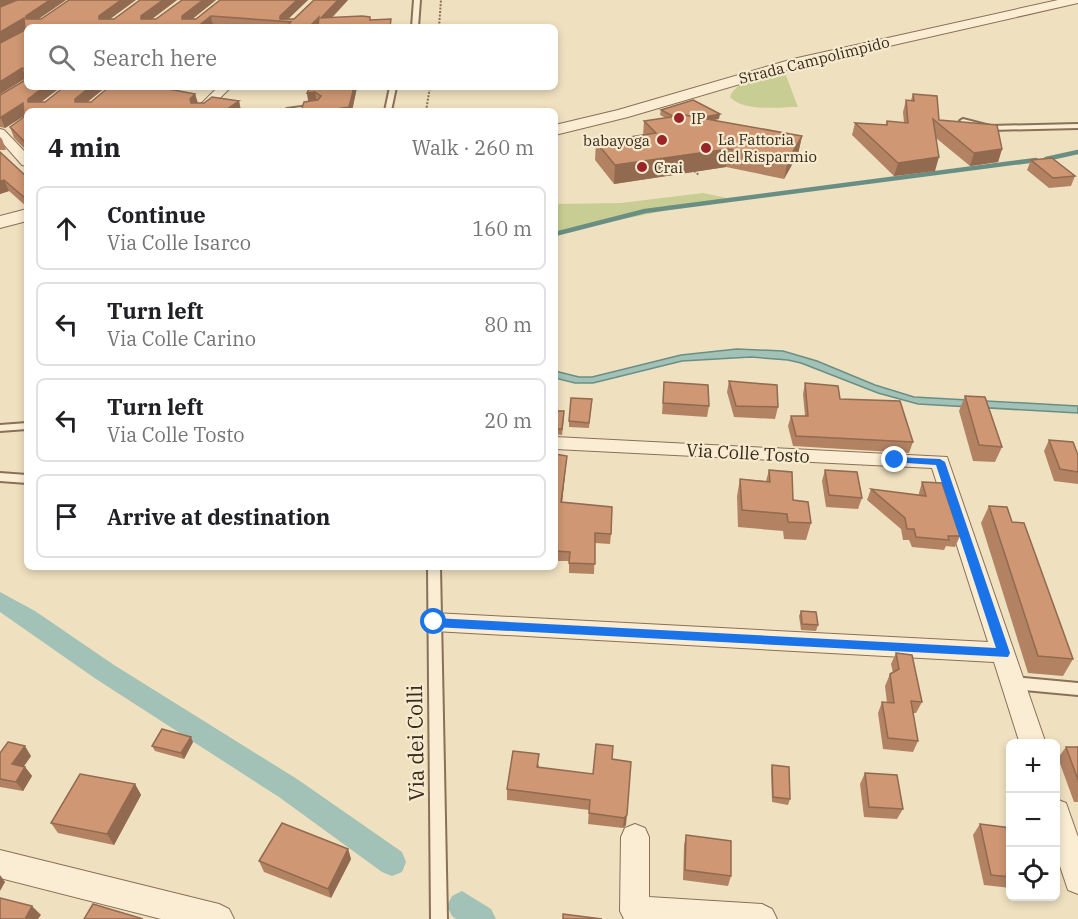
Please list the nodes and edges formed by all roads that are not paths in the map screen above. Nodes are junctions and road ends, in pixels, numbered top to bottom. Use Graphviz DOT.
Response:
graph roads {
  1 [pos="417,0"];
  2 [pos="1076,0"];
  3 [pos="415,24"];
  4 [pos="222,90"];
  5 [pos="392,90"];
  6 [pos="317,107"];
  7 [pos="203,108"];
  8 [pos="310,108"];
  9 [pos="389,108"];
  10 [pos="963,122"];
  11 [pos="1078,126"];
  12 [pos="558,129"];
  13 [pos="5,134"];
  14 [pos="24,158"];
  15 [pos="24,216"];
  16 [pos="0,222"];
  17 [pos="24,426"];
  18 [pos="0,428"];
  19 [pos="558,443"];
  20 [pos="0,477"];
  21 [pos="24,480"];
  22 [pos="434,570"];
  23 [pos="434,622"];
  24 [pos="1004,653"];
  25 [pos="1013,682"];
  26 [pos="1078,689"];
  27 [pos="1031,739"];
  28 [pos="1060,824"];
  29 [pos="634,837"];
  30 [pos="0,864"];
  31 [pos="1078,880"];
  32 [pos="219,919"];
  33 [pos="439,919"];
  34 [pos="762,919"];
  1 -- 3 [label="lane"];
  2 -- 12 [label="street, Strada Campolimpido"];
  4 -- 7 [label="street"];
  5 -- 9 [label="lane"];
  6 -- 8 [label="lane"];
  10 -- 11 [label="lane"];
  13 -- 14 [label="street"];
  15 -- 16 [label="street"];
  17 -- 18 [label="lane"];
  19 -- 24 [label="street, Via Colle Tosto"];
  20 -- 21 [label="lane"];
  22 -- 23 [label="lane, Via dei Colli"];
  23 -- 24 [label="street"];
  23 -- 33 [label="lane, Via dei Colli"];
  24 -- 25 [label="street"];
  25 -- 26 [label="lane"];
  25 -- 27 [label="street"];
  28 -- 31 [label="street"];
  29 -- 34 [label="street"];
  30 -- 32 [label="street"];
}
